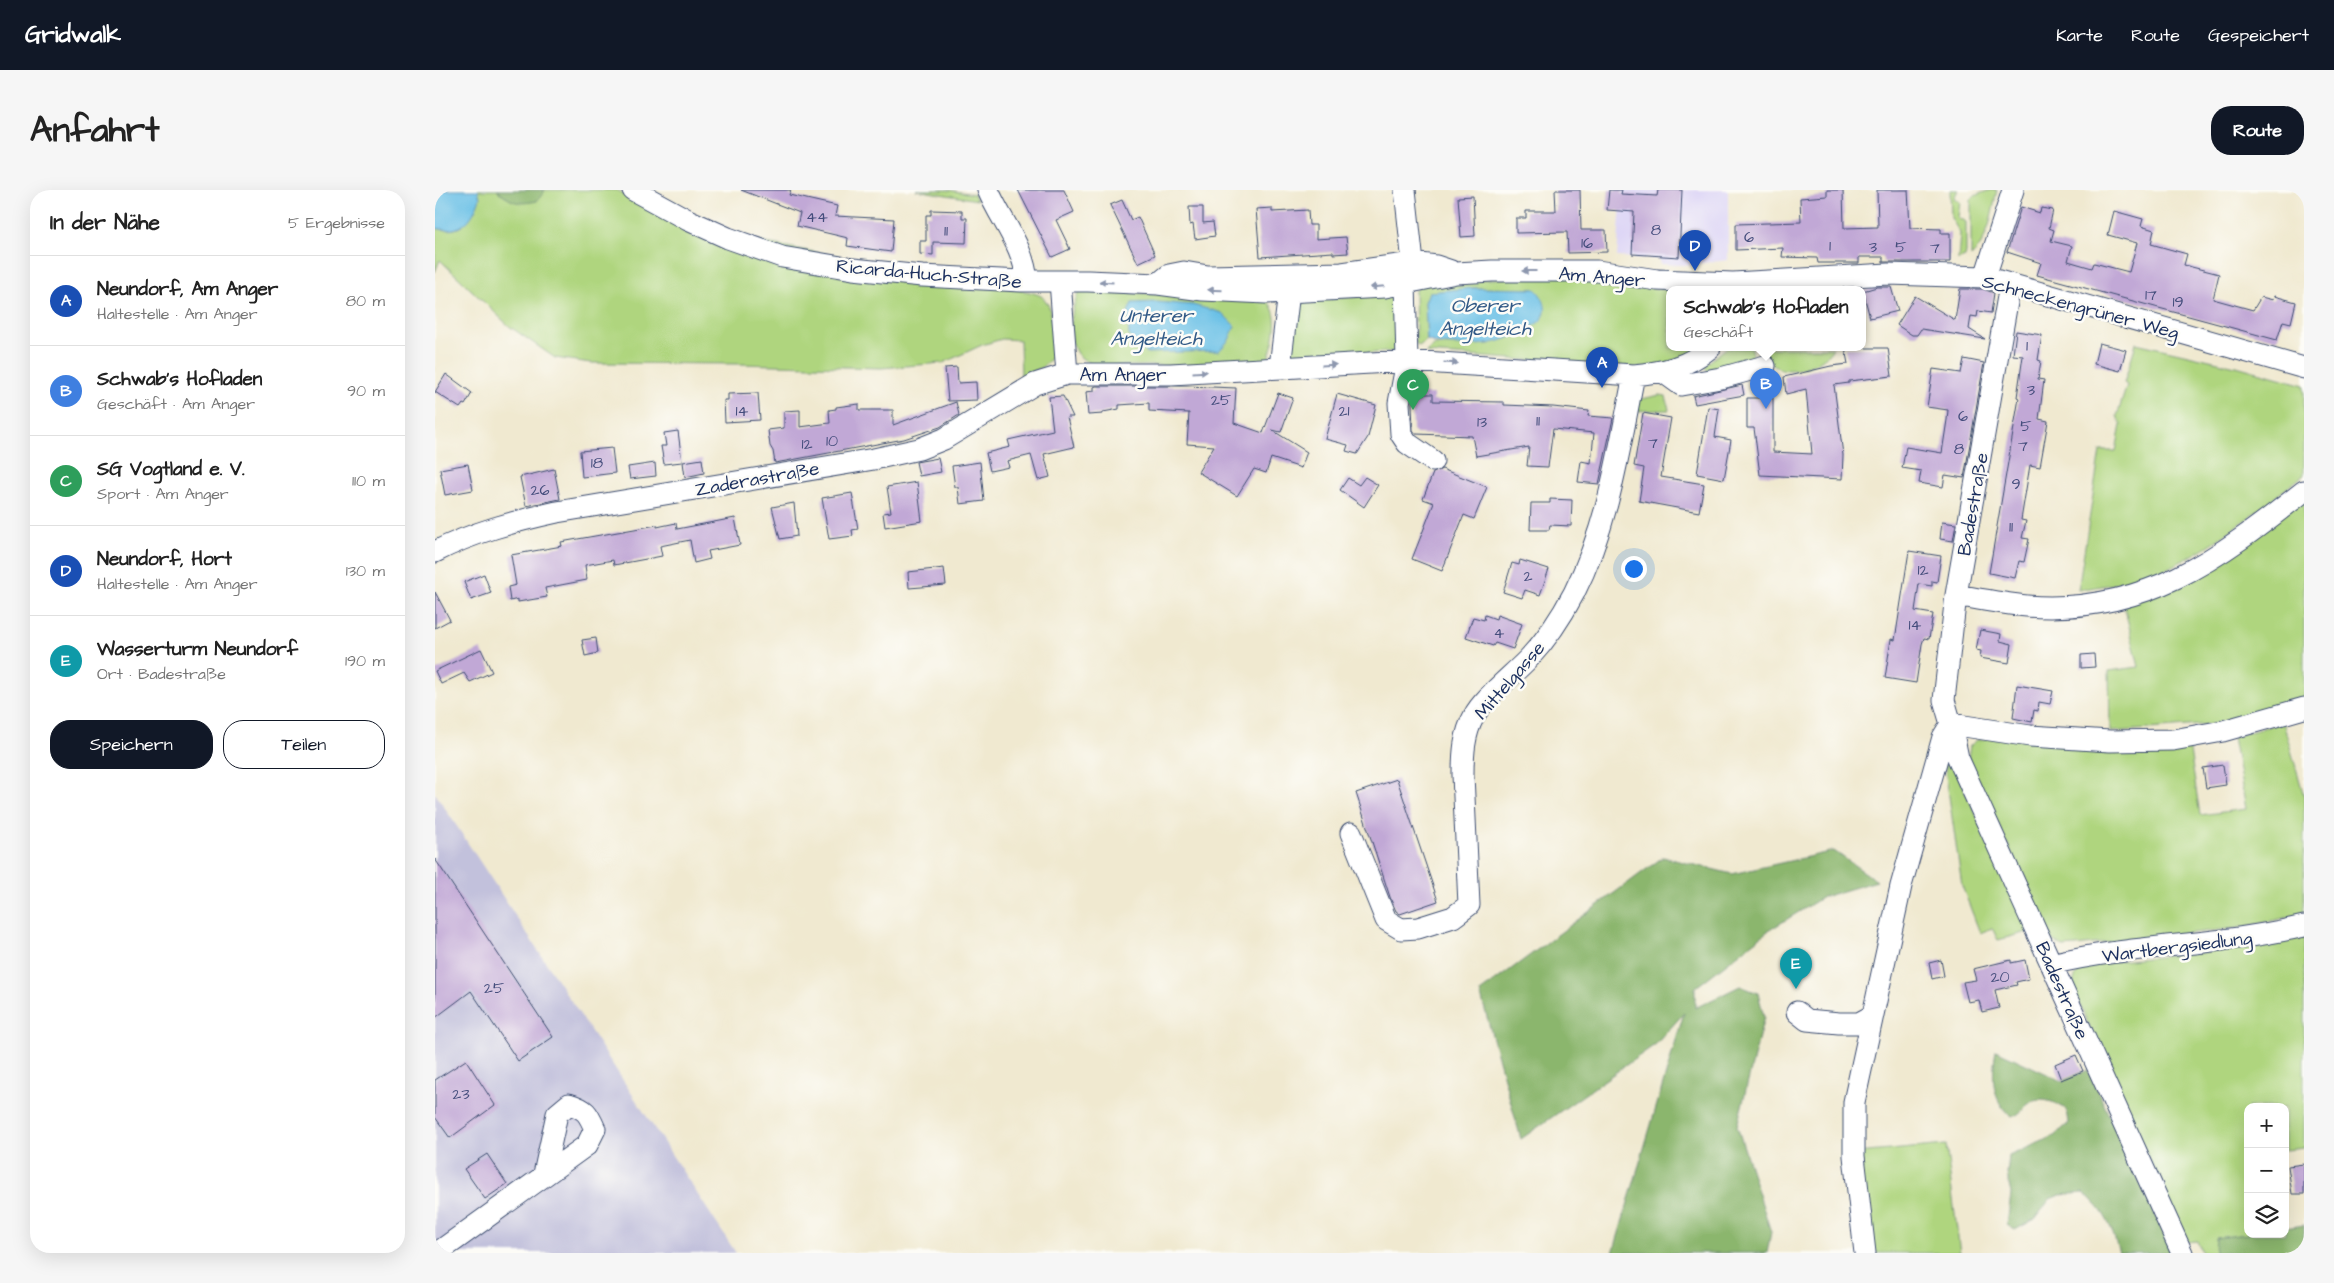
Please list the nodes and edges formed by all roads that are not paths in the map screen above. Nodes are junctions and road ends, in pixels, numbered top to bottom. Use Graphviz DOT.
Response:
graph roads {
  1 [pos="633,190"];
  2 [pos="988,190"];
  3 [pos="1405,190"];
  4 [pos="2013,190"];
  5 [pos="1413,263"];
  6 [pos="1456,273"];
  7 [pos="1985,278"];
  8 [pos="1027,281"];
  9 [pos="1060,281"];
  10 [pos="1405,283"];
  11 [pos="1158,284"];
  12 [pos="1786,285"];
  13 [pos="2010,285"];
  14 [pos="1289,292"];
  15 [pos="1707,351"];
  16 [pos="1407,361"];
  17 [pos="1765,366"];
  18 [pos="1280,367"];
  19 [pos="2304,368"];
  20 [pos="1663,372"];
  21 [pos="1067,374"];
  22 [pos="1634,375"];
  23 [pos="1433,461"];
  24 [pos="2304,490"];
  25 [pos="435,552"];
  26 [pos="1956,595"];
  27 [pos="2304,708"];
  28 [pos="1951,724"];
  29 [pos="1351,833"];
  30 [pos="2304,926"];
  31 [pos="2051,964"];
  32 [pos="1797,1012"];
  33 [pos="1872,1016"];
  34 [pos="544,1174"];
  35 [pos="437,1253"];
  36 [pos="1865,1253"];
  37 [pos="2182,1253"];
  1 -- 8 [label="street, Ricarda-Huch-Straße"];
  2 -- 8 [label="street"];
  3 -- 5 [label="street"];
  4 -- 7 [label="street"];
  5 -- 6 [label="street, Am Anger"];
  5 -- 11 [label="street, Am Anger"];
  6 -- 10 [label="street, Am Anger"];
  12 -- 6 [label="street, Am Anger, one-way"];
  7 -- 12 [label="street, Schneckengrüner Weg"];
  7 -- 13 [label="street, Schneckengrüner Weg"];
  8 -- 9 [label="street, Ricarda-Huch-Straße"];
  11 -- 9 [label="street, Am Anger, one-way"];
  9 -- 21 [label="street, Am Anger"];
  10 -- 14 [label="street, Am Anger, one-way"];
  10 -- 16 [label="street"];
  14 -- 11 [label="street, Am Anger, one-way"];
  13 -- 19 [label="street, Schneckengrüner Weg"];
  13 -- 26 [label="street, Badestraße"];
  14 -- 18 [label="street"];
  15 -- 20 [label="street, Am Anger"];
  18 -- 16 [label="street, Am Anger, one-way"];
  16 -- 22 [label="street, Am Anger, one-way"];
  16 -- 23 [label="street"];
  17 -- 20 [label="street"];
  21 -- 18 [label="street, Am Anger, one-way"];
  20 -- 22 [label="street, Am Anger"];
  21 -- 25 [label="street, Zaderastraße"];
  22 -- 29 [label="street, Mittelgasse"];
  24 -- 26 [label="street"];
  26 -- 28 [label="street, Badestraße"];
  27 -- 28 [label="street"];
  28 -- 31 [label="street, Badestraße"];
  28 -- 33 [label="street"];
  30 -- 31 [label="street, Wartbergsiedlung"];
  31 -- 37 [label="street, Badestraße"];
  32 -- 33 [label="street"];
  33 -- 36 [label="street"];
  34 -- 35 [label="street"];
}
